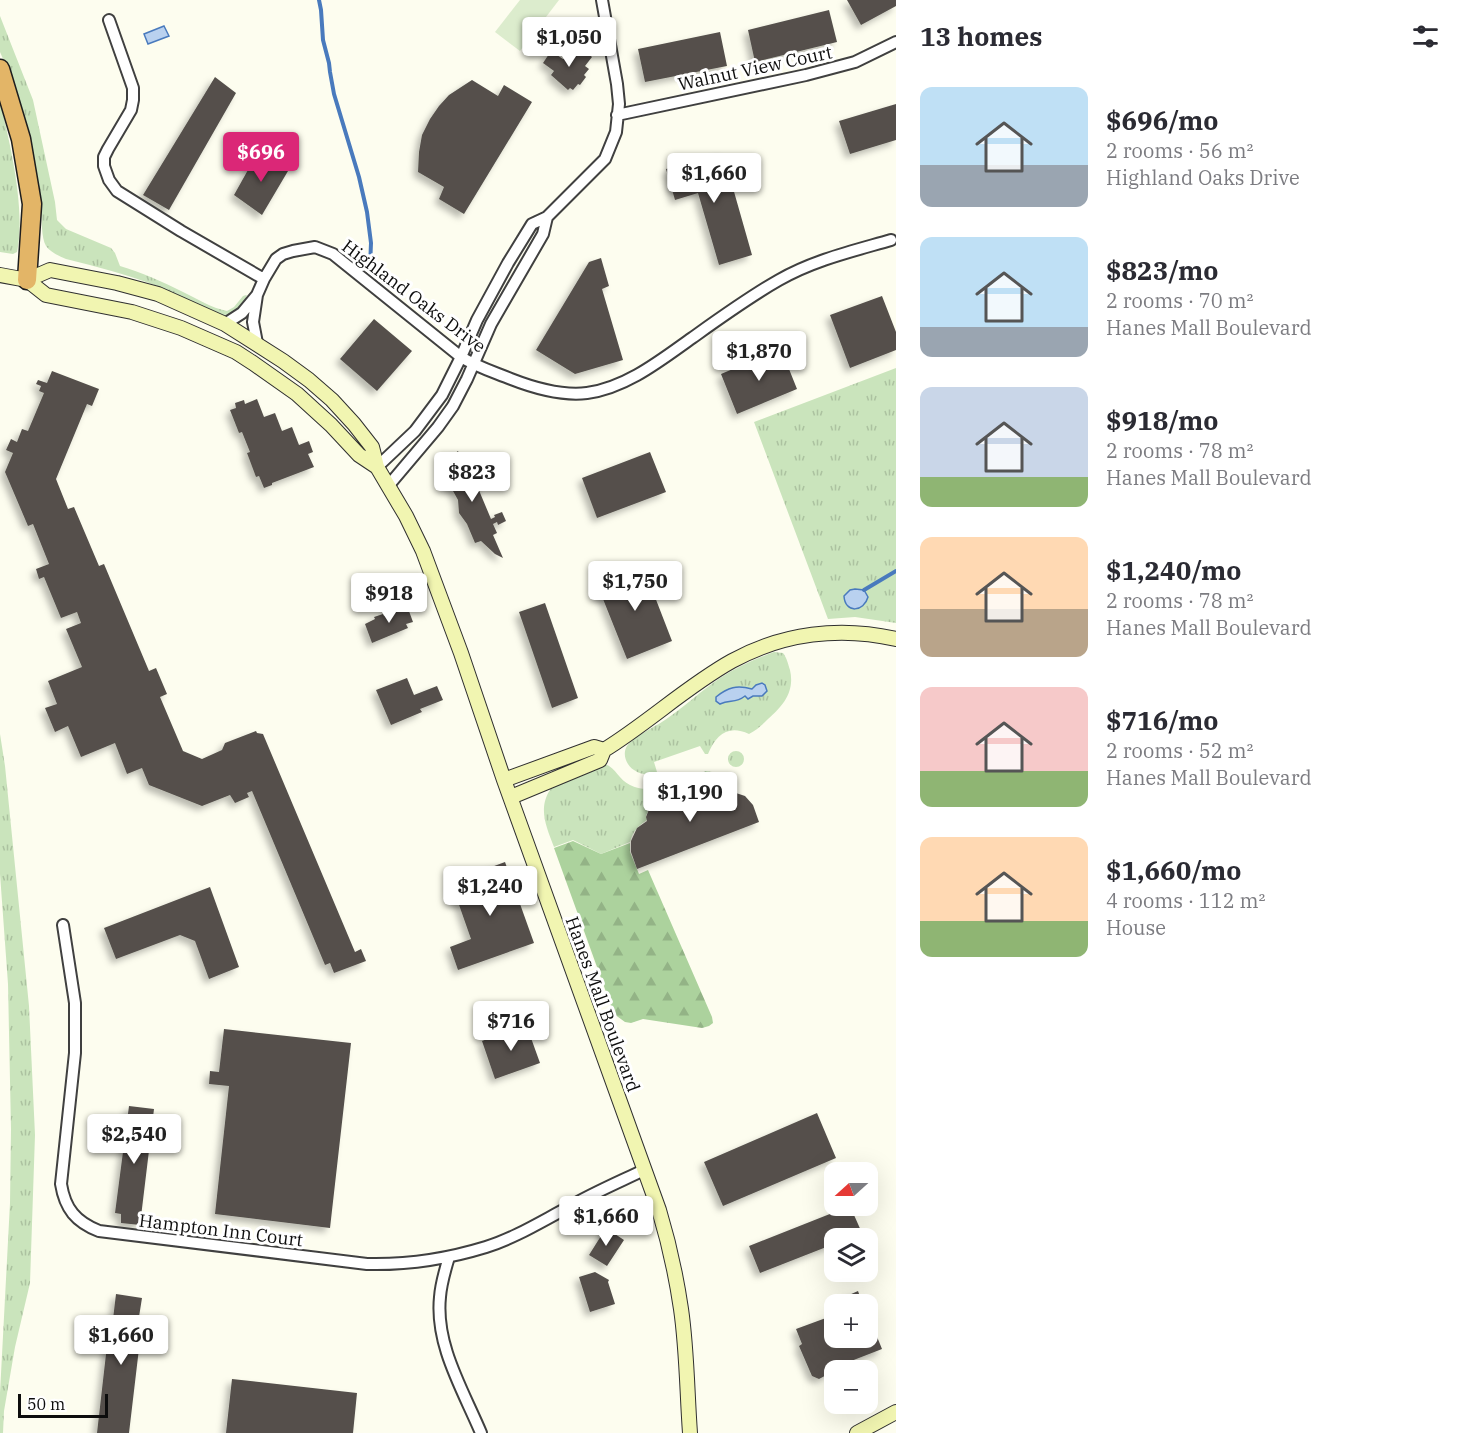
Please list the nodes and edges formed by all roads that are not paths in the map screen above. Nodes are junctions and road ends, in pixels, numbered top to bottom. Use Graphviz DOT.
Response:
graph roads {
  1 [pos="602,0"];
  2 [pos="109,20"];
  3 [pos="896,42"];
  4 [pos="0,69"];
  5 [pos="617,115"];
  6 [pos="547,217"];
  7 [pos="891,240"];
  8 [pos="0,275"];
  9 [pos="264,279"];
  10 [pos="27,280"];
  11 [pos="257,295"];
  12 [pos="225,324"];
  13 [pos="256,343"];
  14 [pos="461,357"];
  15 [pos="472,364"];
  16 [pos="378,467"];
  17 [pos="389,486"];
  18 [pos="896,639"];
  19 [pos="604,750"];
  20 [pos="504,780"];
  21 [pos="511,797"];
  22 [pos="63,925"];
  23 [pos="644,1170"];
  24 [pos="449,1257"];
  25 [pos="896,1412"];
  26 [pos="482,1433"];
  27 [pos="690,1433"];
  28 [pos="857,1433"];
  1 -- 5 [label="street"];
  2 -- 9 [label="street"];
  3 -- 5 [label="street, Walnut View Court"];
  4 -- 10 [label="highway"];
  5 -- 6 [label="street"];
  6 -- 14 [label="street"];
  6 -- 15 [label="street"];
  7 -- 15 [label="street, Highland Oaks Drive"];
  8 -- 10 [label="main road, Hanes Mall Boulevard"];
  9 -- 11 [label="street, Highland Oaks Drive"];
  9 -- 14 [label="street, Highland Oaks Drive"];
  10 -- 12 [label="main road, Hanes Mall Boulevard"];
  10 -- 16 [label="main road, Hanes Mall Boulevard"];
  11 -- 12 [label="street, Highland Oaks Drive"];
  11 -- 13 [label="street, Highland Oaks Drive"];
  12 -- 13 [label="main road, Hanes Mall Boulevard"];
  13 -- 16 [label="main road, Hanes Mall Boulevard"];
  14 -- 15 [label="street, Highland Oaks Drive"];
  14 -- 16 [label="street"];
  15 -- 17 [label="street"];
  16 -- 17 [label="main road, Hanes Mall Boulevard"];
  17 -- 20 [label="main road, Hanes Mall Boulevard"];
  18 -- 19 [label="main road"];
  19 -- 20 [label="main road"];
  19 -- 21 [label="main road"];
  20 -- 21 [label="main road, Hanes Mall Boulevard"];
  21 -- 23 [label="main road, Hanes Mall Boulevard"];
  22 -- 24 [label="street, Hampton Inn Court"];
  23 -- 24 [label="street, Hampton Inn Court"];
  23 -- 27 [label="main road, Hanes Mall Boulevard"];
  24 -- 26 [label="street"];
  25 -- 28 [label="main road"];
}
